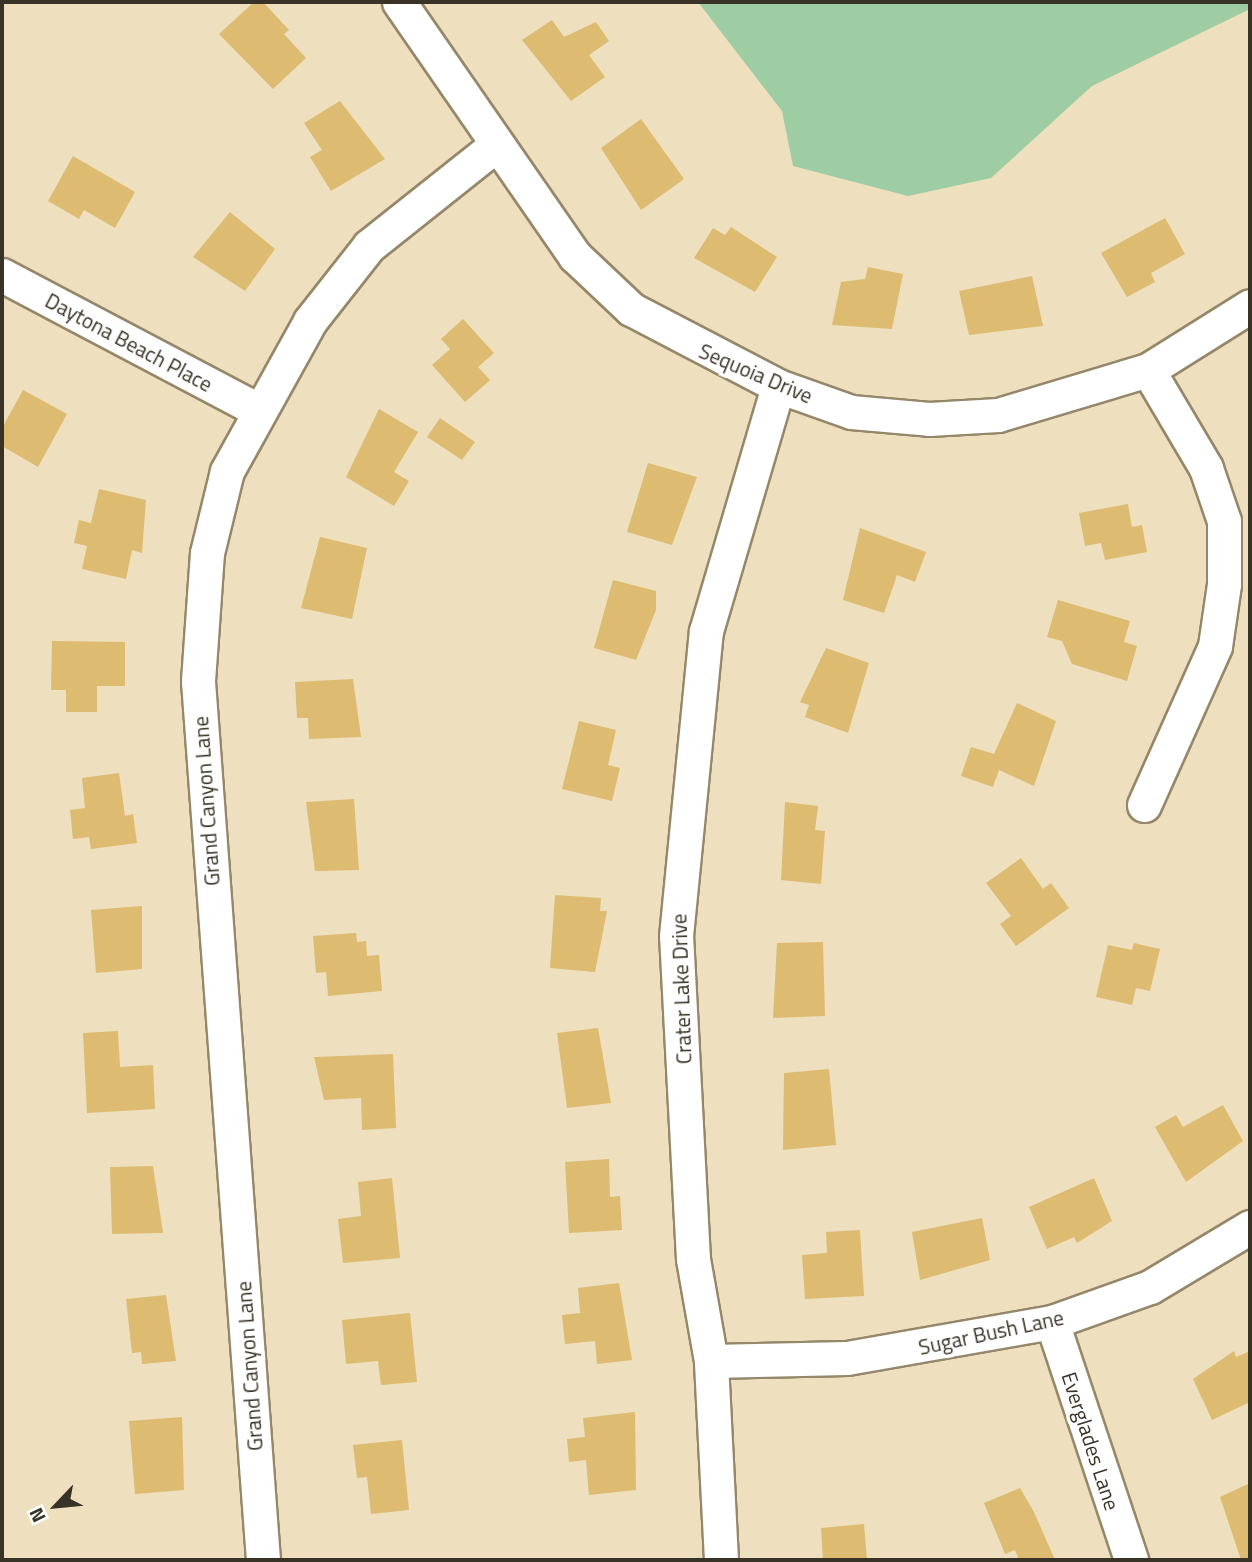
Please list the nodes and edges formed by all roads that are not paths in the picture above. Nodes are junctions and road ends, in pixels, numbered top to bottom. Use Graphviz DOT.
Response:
graph roads {
  1 [pos="399,2"];
  2 [pos="496,145"];
  3 [pos="2,275"];
  4 [pos="1250,306"];
  5 [pos="1148,370"];
  6 [pos="778,386"];
  7 [pos="256,408"];
  8 [pos="1144,805"];
  9 [pos="1250,1227"];
  10 [pos="1052,1322"];
  11 [pos="711,1361"];
  12 [pos="263,1560"];
  13 [pos="721,1560"];
  14 [pos="1131,1560"];
  1 -- 2 [label="street, Sequoia Drive"];
  2 -- 6 [label="street, Sequoia Drive"];
  2 -- 7 [label="street, Grand Canyon Lane"];
  3 -- 7 [label="street, Daytona Beach Place"];
  4 -- 5 [label="street, Sequoia Drive"];
  5 -- 6 [label="street, Sequoia Drive"];
  5 -- 8 [label="street"];
  6 -- 11 [label="street, Crater Lake Drive"];
  7 -- 12 [label="street, Grand Canyon Lane"];
  9 -- 10 [label="street, Sugar Bush Lane"];
  10 -- 11 [label="street, Sugar Bush Lane"];
  10 -- 14 [label="street, Everglades Lane"];
  11 -- 13 [label="street, Crater Lake Drive"];
}
